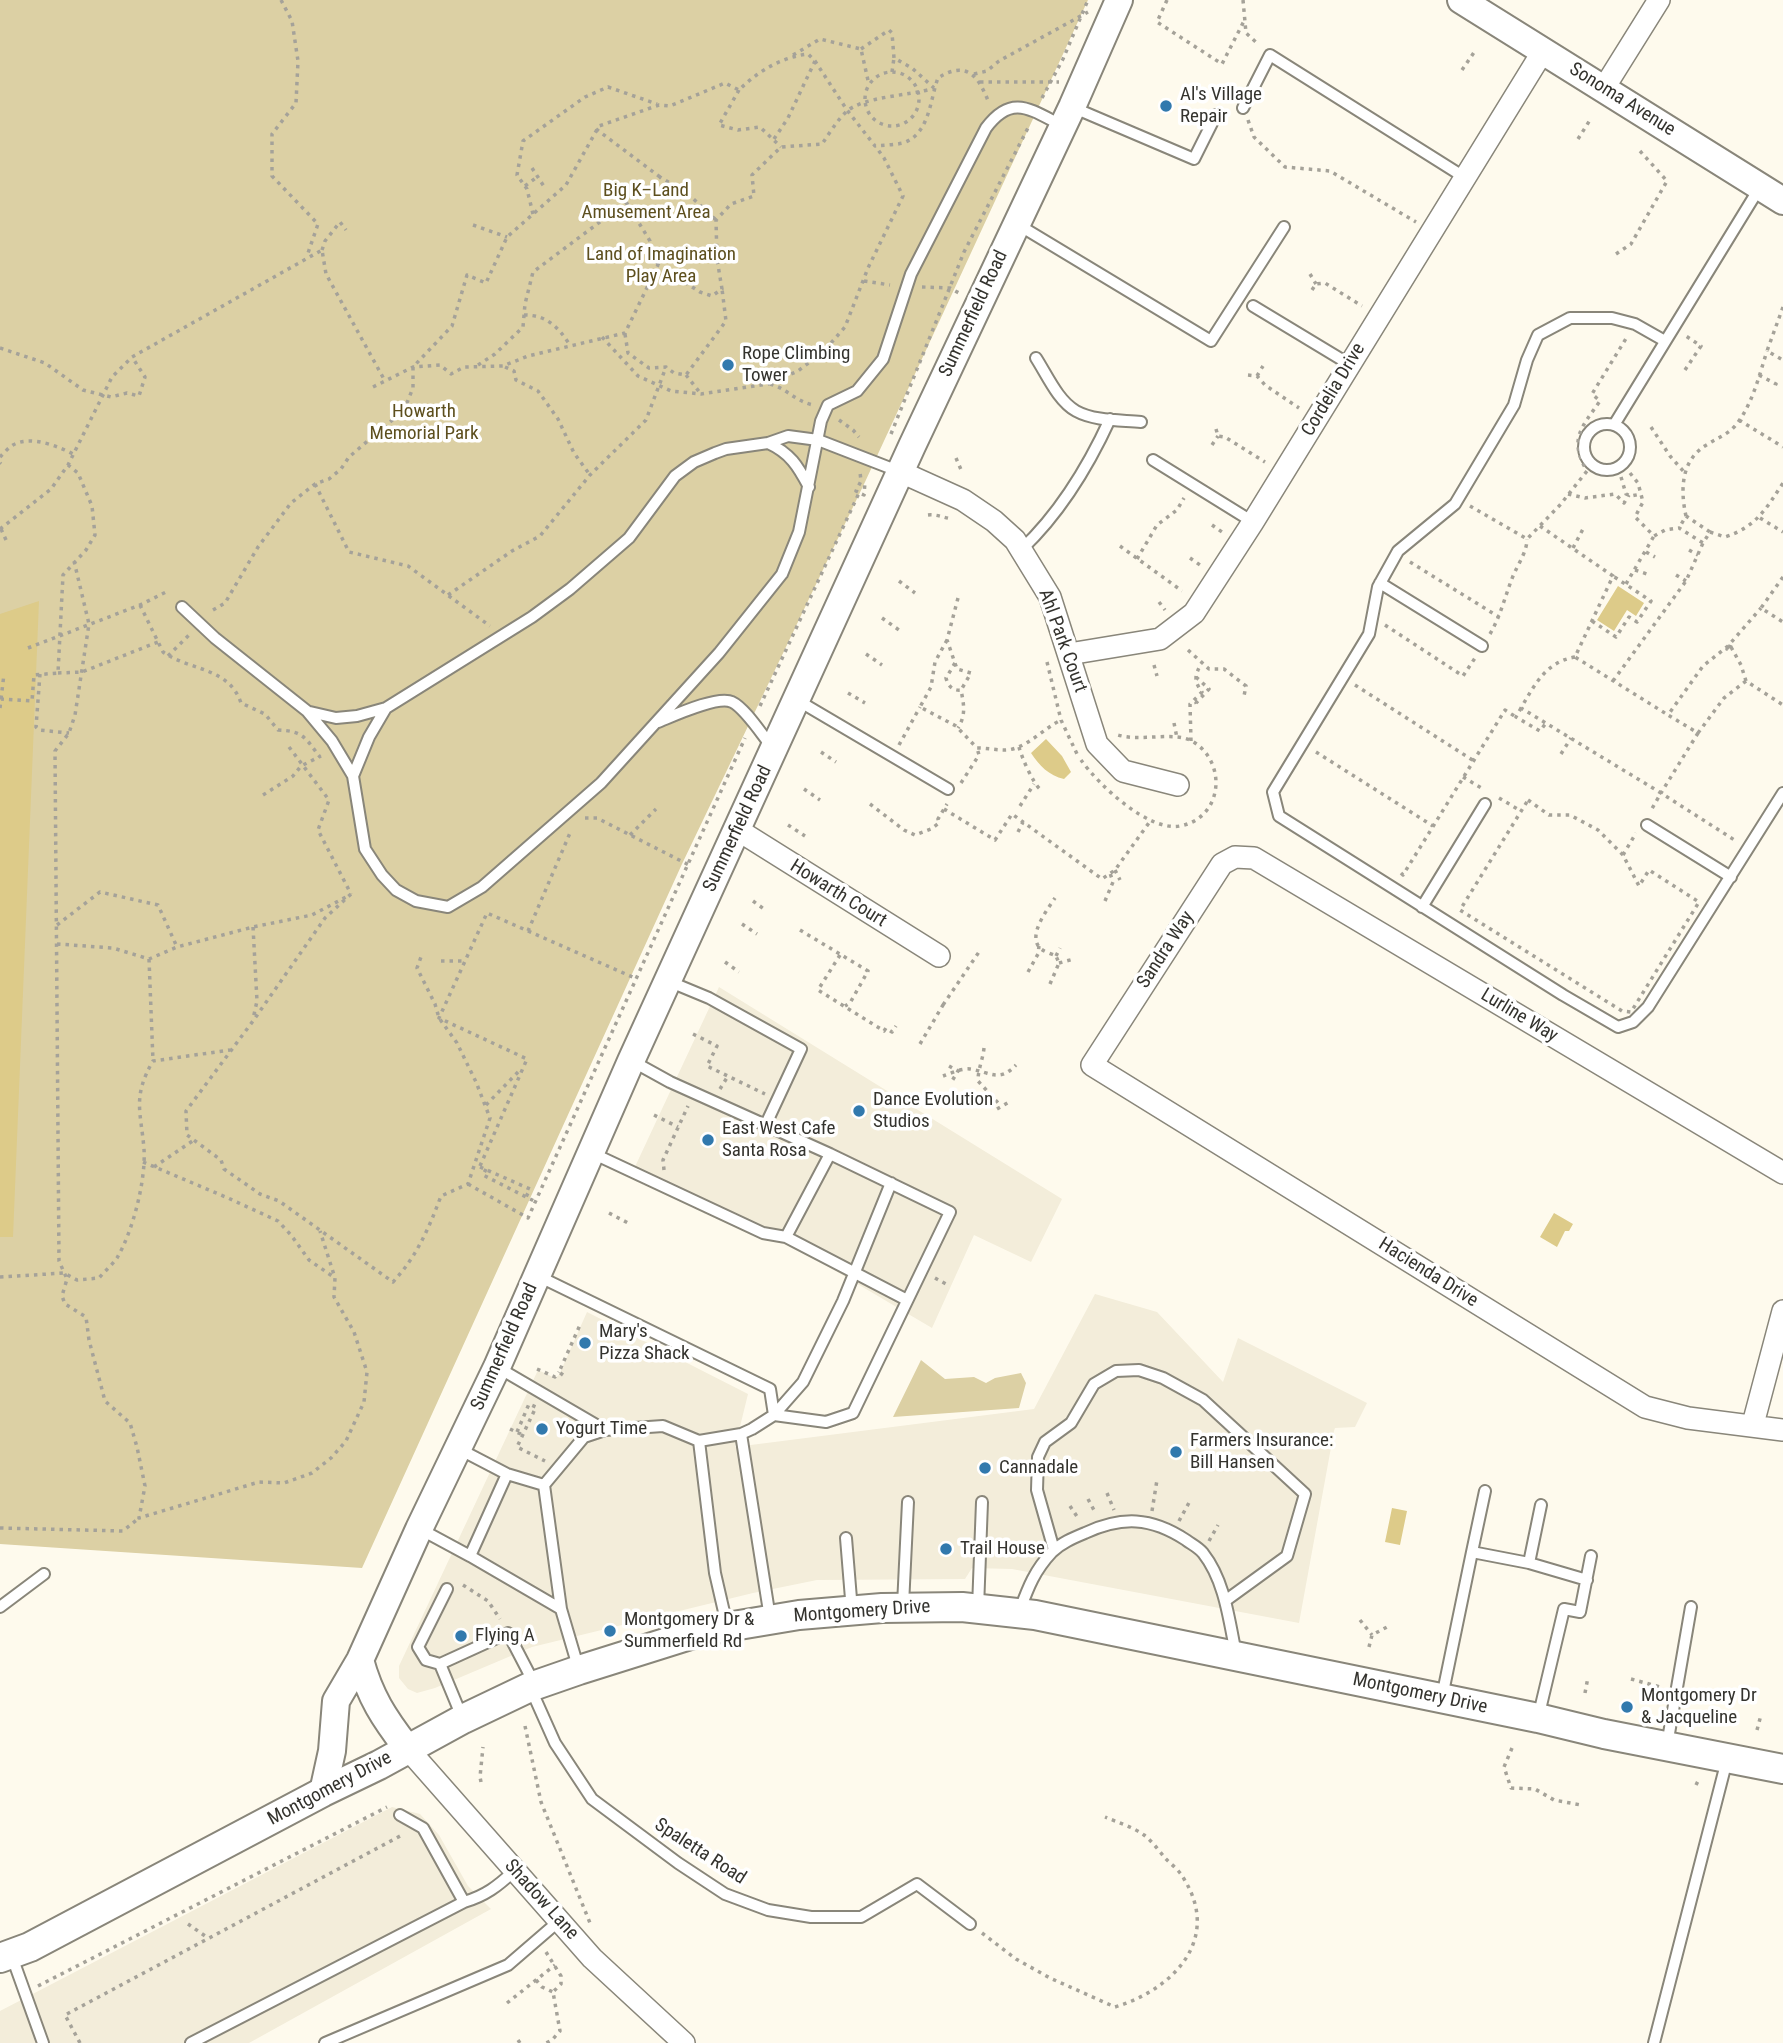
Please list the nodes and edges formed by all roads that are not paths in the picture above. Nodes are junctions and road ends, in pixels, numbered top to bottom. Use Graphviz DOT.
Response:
graph roads {
  1 [pos="1119,0"];
  2 [pos="1461,0"];
  3 [pos="1659,0"];
  4 [pos="1543,51"];
  5 [pos="1604,88"];
  6 [pos="1073,106"];
  7 [pos="1243,108"];
  8 [pos="1216,115"];
  9 [pos="1464,177"];
  10 [pos="1760,187"];
  11 [pos="1783,201"];
  12 [pos="1017,224"];
  13 [pos="1284,227"];
  14 [pos="1253,306"];
  15 [pos="1665,341"];
  16 [pos="1036,358"];
  17 [pos="1349,364"];
  18 [pos="1110,419"];
  19 [pos="1141,422"];
  20 [pos="1614,425"];
  21 [pos="818,440"];
  22 [pos="768,443"];
  23 [pos="1153,460"];
  24 [pos="901,472"];
  25 [pos="809,487"];
  26 [pos="1253,522"];
  27 [pos="1022,549"];
  28 [pos="1380,583"];
  29 [pos="182,607"];
  30 [pos="1482,646"];
  31 [pos="1069,654"];
  32 [pos="797,700"];
  33 [pos="386,708"];
  34 [pos="307,711"];
  35 [pos="656,723"];
  36 [pos="774,750"];
  37 [pos="353,776"];
  38 [pos="1178,785"];
  39 [pos="1783,793"];
  40 [pos="951,794"];
  41 [pos="1485,804"];
  42 [pos="1647,825"];
  43 [pos="738,830"];
  44 [pos="1254,858"];
  45 [pos="1731,877"];
  46 [pos="1422,907"];
  47 [pos="940,957"];
  48 [pos="668,981"];
  49 [pos="631,1061"];
  50 [pos="1092,1065"];
  51 [pos="766,1124"];
  52 [pos="592,1153"];
  53 [pos="830,1154"];
  54 [pos="1783,1173"];
  55 [pos="891,1183"];
  56 [pos="786,1237"];
  57 [pos="853,1272"];
  58 [pos="537,1276"];
  59 [pos="907,1300"];
  60 [pos="1783,1311"];
  61 [pos="497,1367"];
  62 [pos="774,1415"];
  63 [pos="1753,1424"];
  64 [pos="606,1430"];
  65 [pos="1783,1430"];
  66 [pos="741,1434"];
  67 [pos="699,1441"];
  68 [pos="459,1449"];
  69 [pos="507,1474"];
  70 [pos="544,1485"];
  71 [pos="1485,1491"];
  72 [pos="908,1502"];
  73 [pos="982,1502"];
  74 [pos="1541,1505"];
  75 [pos="419,1529"];
  76 [pos="846,1538"];
  77 [pos="1054,1550"];
  78 [pos="1472,1552"];
  79 [pos="470,1556"];
  80 [pos="1591,1556"];
  81 [pos="1529,1563"];
  82 [pos="44,1574"];
  83 [pos="1587,1580"];
  84 [pos="450,1584"];
  85 [pos="1225,1601"];
  86 [pos="0,1607"];
  87 [pos="1691,1607"];
  88 [pos="903,1608"];
  89 [pos="978,1608"];
  90 [pos="561,1609"];
  91 [pos="852,1611"];
  92 [pos="1018,1613"];
  93 [pos="770,1619"];
  94 [pos="727,1627"];
  95 [pos="1237,1657"];
  96 [pos="360,1660"];
  97 [pos="440,1664"];
  98 [pos="579,1670"];
  99 [pos="533,1686"];
  100 [pos="1442,1699"];
  101 [pos="1538,1718"];
  102 [pos="463,1719"];
  103 [pos="1667,1745"];
  104 [pos="407,1748"];
  105 [pos="1727,1758"];
  106 [pos="1783,1769"];
  107 [pos="323,1792"];
  108 [pos="400,1815"];
  109 [pos="514,1871"];
  110 [pos="464,1902"];
  111 [pos="559,1921"];
  112 [pos="970,1924"];
  113 [pos="5,1956"];
  114 [pos="43,2043"];
  115 [pos="191,2043"];
  116 [pos="325,2043"];
  117 [pos="684,2043"];
  118 [pos="1654,2043"];
  1 -- 6 [label="street, Summerfield Road"];
  2 -- 4 [label="street, Sonoma Avenue"];
  3 -- 5 [label="street"];
  4 -- 5 [label="street, Sonoma Avenue"];
  4 -- 9 [label="street, Cordelia Drive"];
  5 -- 10 [label="street, Sonoma Avenue"];
  6 -- 8 [label="lane"];
  6 -- 12 [label="street, Summerfield Road"];
  6 -- 21 [label="lane"];
  7 -- 9 [label="lane"];
  9 -- 17 [label="street, Cordelia Drive"];
  10 -- 11 [label="street, Sonoma Avenue"];
  10 -- 15 [label="lane"];
  12 -- 13 [label="lane"];
  12 -- 24 [label="street, Summerfield Road"];
  14 -- 17 [label="lane"];
  15 -- 20 [label="lane"];
  15 -- 28 [label="lane"];
  16 -- 18 [label="lane"];
  17 -- 26 [label="street, Cordelia Drive"];
  18 -- 19 [label="lane"];
  18 -- 27 [label="lane"];
  20 -- 20 [label="lane"];
  21 -- 22 [label="lane"];
  21 -- 24 [label="lane"];
  21 -- 25 [label="lane"];
  22 -- 25 [label="lane"];
  22 -- 33 [label="lane"];
  23 -- 26 [label="lane"];
  24 -- 27 [label="street, Ahl Park Court"];
  24 -- 32 [label="street, Summerfield Road"];
  25 -- 35 [label="lane"];
  26 -- 31 [label="street, Cordelia Drive"];
  27 -- 31 [label="street, Ahl Park Court"];
  28 -- 30 [label="lane"];
  28 -- 46 [label="lane"];
  29 -- 34 [label="lane"];
  31 -- 38 [label="street, Ahl Park Court"];
  32 -- 36 [label="street, Summerfield Road"];
  32 -- 40 [label="lane"];
  33 -- 34 [label="lane"];
  33 -- 37 [label="lane"];
  34 -- 37 [label="lane"];
  35 -- 36 [label="lane"];
  35 -- 37 [label="lane"];
  36 -- 43 [label="street, Summerfield Road"];
  39 -- 45 [label="lane"];
  41 -- 46 [label="lane"];
  42 -- 45 [label="lane"];
  43 -- 47 [label="street, Howarth Court"];
  43 -- 48 [label="street, Summerfield Road"];
  44 -- 50 [label="street, Sandra Way"];
  44 -- 54 [label="street, Lurline Way"];
  45 -- 46 [label="lane"];
  48 -- 49 [label="street, Summerfield Road"];
  48 -- 51 [label="lane"];
  49 -- 51 [label="lane"];
  49 -- 52 [label="street, Summerfield Road"];
  50 -- 63 [label="street, Hacienda Drive"];
  51 -- 53 [label="lane"];
  52 -- 56 [label="lane"];
  52 -- 58 [label="street, Summerfield Road"];
  53 -- 55 [label="lane"];
  53 -- 56 [label="lane"];
  55 -- 57 [label="lane"];
  55 -- 59 [label="lane"];
  56 -- 57 [label="lane"];
  57 -- 59 [label="lane"];
  57 -- 62 [label="lane"];
  58 -- 61 [label="street, Summerfield Road"];
  58 -- 62 [label="lane"];
  59 -- 62 [label="lane"];
  60 -- 63 [label="street"];
  61 -- 64 [label="lane"];
  61 -- 68 [label="street, Summerfield Road"];
  62 -- 66 [label="lane"];
  63 -- 65 [label="street, Hacienda Drive"];
  64 -- 67 [label="lane"];
  64 -- 70 [label="lane"];
  66 -- 67 [label="lane"];
  66 -- 93 [label="lane"];
  67 -- 94 [label="lane"];
  68 -- 69 [label="lane"];
  68 -- 75 [label="street, Summerfield Road"];
  69 -- 70 [label="lane"];
  69 -- 79 [label="lane"];
  70 -- 90 [label="lane"];
  71 -- 78 [label="lane"];
  72 -- 88 [label="lane"];
  73 -- 89 [label="lane"];
  74 -- 81 [label="lane"];
  75 -- 79 [label="lane"];
  75 -- 96 [label="street, Summerfield Road"];
  76 -- 91 [label="lane"];
  77 -- 85 [label="lane"];
  77 -- 85 [label="lane"];
  77 -- 92 [label="lane"];
  78 -- 81 [label="lane"];
  78 -- 100 [label="lane"];
  79 -- 90 [label="lane"];
  80 -- 83 [label="lane"];
  81 -- 83 [label="lane"];
  82 -- 86 [label="lane"];
  83 -- 101 [label="lane"];
  84 -- 97 [label="lane"];
  85 -- 95 [label="lane"];
  87 -- 103 [label="lane"];
  88 -- 89 [label="main road, Montgomery Drive"];
  88 -- 91 [label="main road, Montgomery Drive"];
  89 -- 92 [label="main road, Montgomery Drive"];
  90 -- 98 [label="lane"];
  91 -- 93 [label="main road, Montgomery Drive"];
  92 -- 95 [label="main road, Montgomery Drive"];
  93 -- 94 [label="main road, Montgomery Drive"];
  94 -- 98 [label="main road, Montgomery Drive"];
  95 -- 100 [label="main road, Montgomery Drive"];
  96 -- 104 [label="street"];
  96 -- 107 [label="street, Summerfield Road"];
  97 -- 99 [label="lane, Spaletta Road"];
  97 -- 102 [label="lane"];
  98 -- 99 [label="main road, Montgomery Drive"];
  99 -- 102 [label="main road, Montgomery Drive"];
  99 -- 112 [label="lane, Spaletta Road"];
  100 -- 101 [label="main road, Montgomery Drive"];
  101 -- 103 [label="main road, Montgomery Drive"];
  102 -- 104 [label="main road, Montgomery Drive"];
  103 -- 105 [label="main road, Montgomery Drive"];
  104 -- 107 [label="main road, Montgomery Drive"];
  104 -- 109 [label="street, Shadow Lane"];
  105 -- 106 [label="main road, Montgomery Drive"];
  105 -- 118 [label="lane"];
  107 -- 113 [label="main road, Montgomery Drive"];
  108 -- 110 [label="lane"];
  109 -- 110 [label="lane"];
  109 -- 111 [label="street, Shadow Lane"];
  110 -- 115 [label="lane"];
  111 -- 116 [label="lane"];
  111 -- 117 [label="street, Shadow Lane"];
  113 -- 114 [label="lane"];
}
